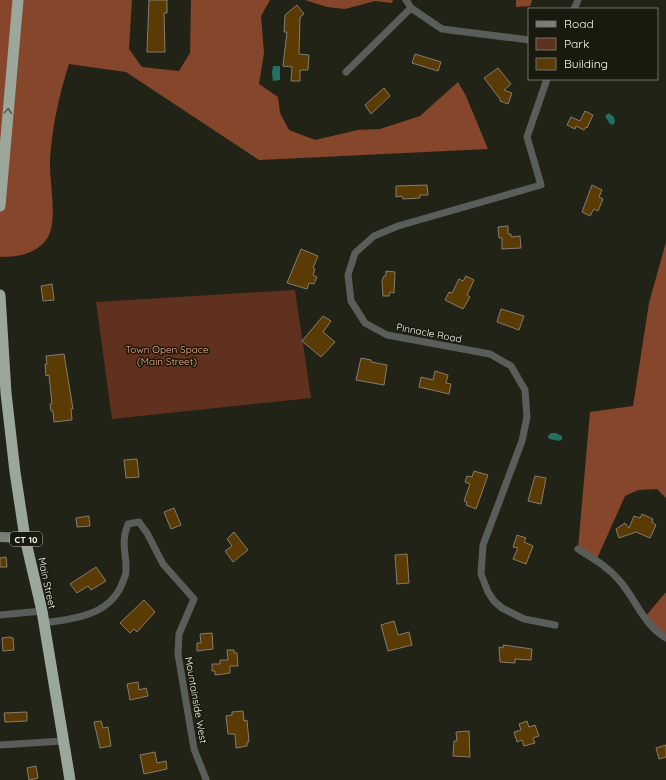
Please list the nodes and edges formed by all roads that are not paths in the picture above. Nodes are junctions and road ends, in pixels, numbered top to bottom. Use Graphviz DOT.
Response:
graph roads {
  1 [pos="18,0"];
  2 [pos="406,0"];
  3 [pos="411,8"];
  4 [pos="528,40"];
  5 [pos="346,72"];
  6 [pos="547,80"];
  7 [pos="0,206"];
  8 [pos="0,295"];
  9 [pos="0,537"];
  10 [pos="25,538"];
  11 [pos="578,549"];
  12 [pos="42,611"];
  13 [pos="0,615"];
  14 [pos="44,623"];
  15 [pos="556,625"];
  16 [pos="666,638"];
  17 [pos="63,741"];
  18 [pos="0,745"];
  19 [pos="206,779"];
  20 [pos="70,780"];
  7 -- 1 [label="highway, one-way"];
  2 -- 3 [label="street"];
  3 -- 4 [label="street"];
  3 -- 5 [label="street"];
  6 -- 15 [label="street, Pinnacle Road"];
  8 -- 10 [label="highway, Main Street / CT 10"];
  9 -- 10 [label="main road"];
  10 -- 12 [label="highway, Main Street / CT 10"];
  11 -- 16 [label="street"];
  12 -- 13 [label="street"];
  12 -- 14 [label="highway, Main Street / CT 10"];
  14 -- 17 [label="highway, Main Street / CT 10"];
  14 -- 19 [label="street, Mountainside West"];
  17 -- 18 [label="street"];
  17 -- 20 [label="highway, Main Street / CT 10"];
}
